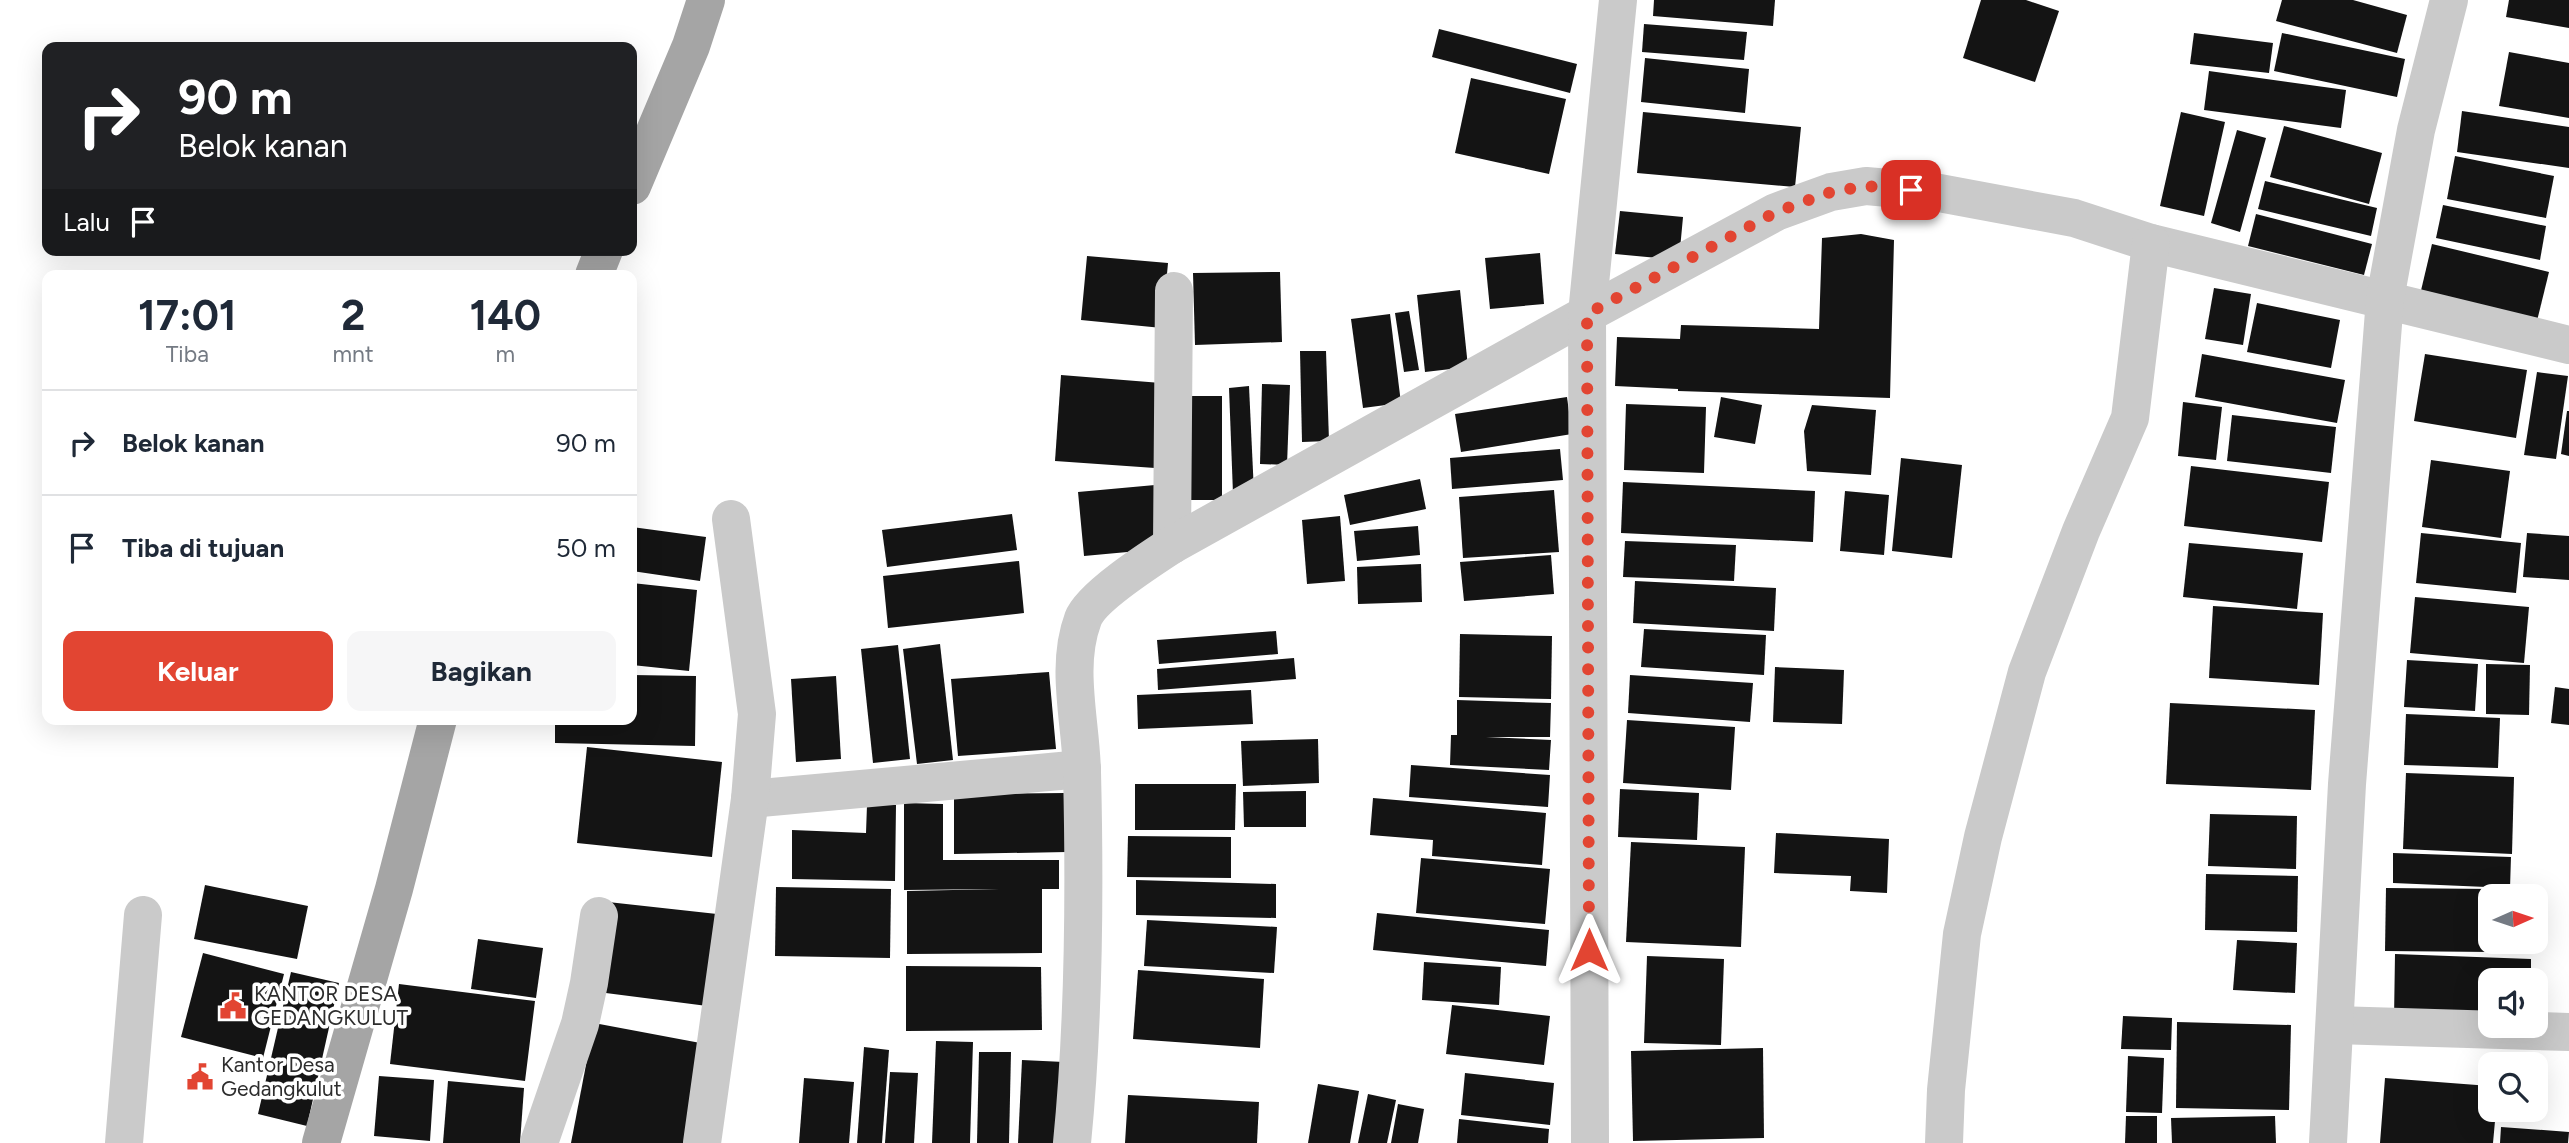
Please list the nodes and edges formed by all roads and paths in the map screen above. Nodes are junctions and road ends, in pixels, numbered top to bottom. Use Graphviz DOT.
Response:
graph roads {
  1 [pos="706,0"];
  2 [pos="1618,0"];
  3 [pos="2449,0"];
  4 [pos="637,174"];
  5 [pos="2151,243"];
  6 [pos="1174,291"];
  7 [pos="2385,299"];
  8 [pos="1587,314"];
  9 [pos="2569,345"];
  10 [pos="731,519"];
  11 [pos="1172,545"];
  12 [pos="436,725"];
  13 [pos="1083,769"];
  14 [pos="750,799"];
  15 [pos="143,915"];
  16 [pos="598,916"];
  17 [pos="2335,1025"];
  18 [pos="2569,1032"];
  19 [pos="124,1143"];
  20 [pos="321,1143"];
  21 [pos="539,1143"];
  22 [pos="702,1143"];
  23 [pos="1072,1143"];
  24 [pos="1590,1143"];
  25 [pos="1944,1143"];
  26 [pos="2328,1143"];
  1 -- 4 [label="main road"];
  2 -- 8 [label="street"];
  3 -- 7 [label="street"];
  5 -- 7 [label="street"];
  5 -- 8 [label="street"];
  5 -- 25 [label="street"];
  6 -- 11 [label="street"];
  7 -- 9 [label="street"];
  7 -- 17 [label="street"];
  8 -- 11 [label="street"];
  8 -- 24 [label="street"];
  10 -- 14 [label="street"];
  11 -- 13 [label="street"];
  12 -- 20 [label="main road"];
  13 -- 14 [label="street"];
  13 -- 23 [label="street"];
  14 -- 22 [label="street"];
  15 -- 19 [label="street"];
  16 -- 21 [label="street"];
  17 -- 18 [label="street"];
  17 -- 26 [label="street"];
}
